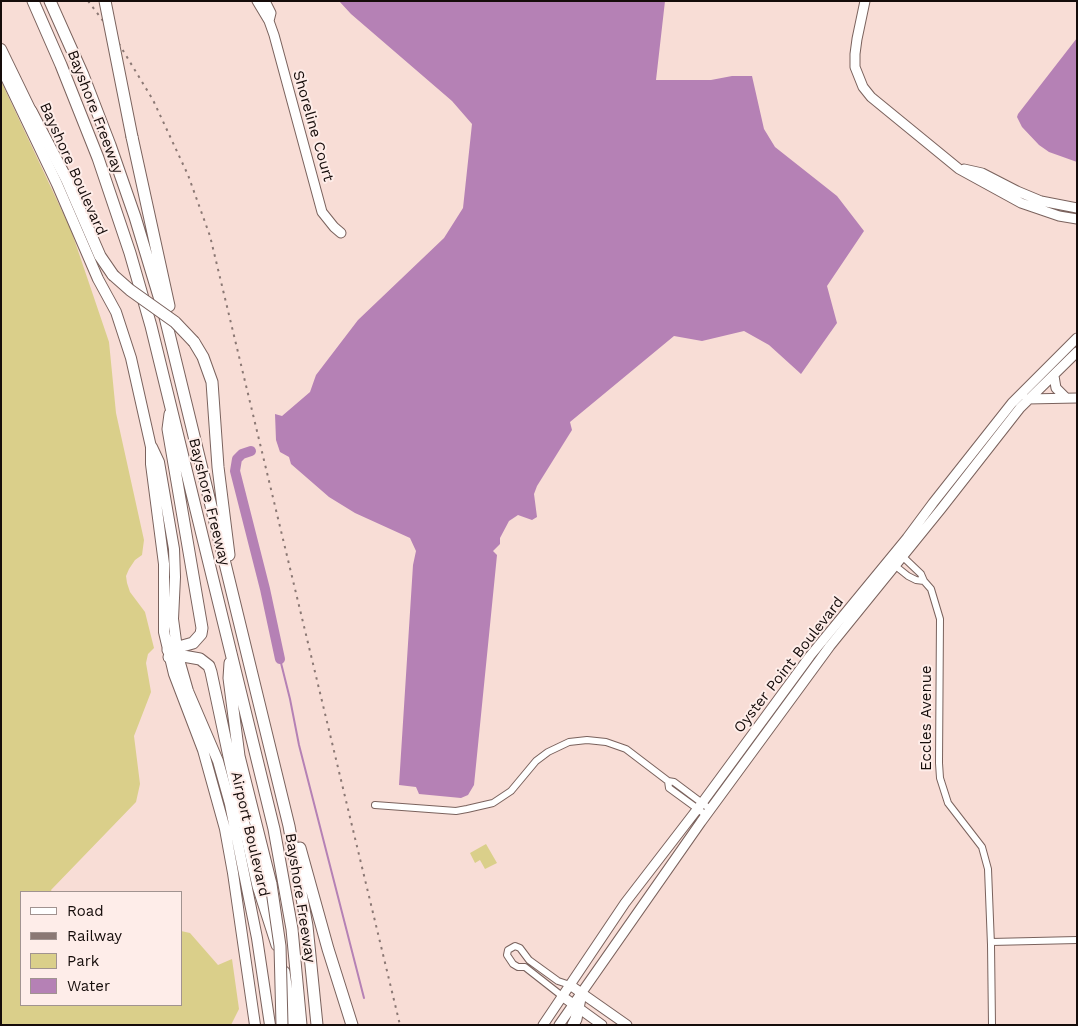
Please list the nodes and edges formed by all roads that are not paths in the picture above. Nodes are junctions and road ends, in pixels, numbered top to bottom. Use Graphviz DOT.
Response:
graph roads {
  1 [pos="33,1"];
  2 [pos="50,1"];
  3 [pos="106,1"];
  4 [pos="257,1"];
  5 [pos="265,1"];
  6 [pos="865,1"];
  7 [pos="269,21"];
  8 [pos="1,49"];
  9 [pos="1,68"];
  10 [pos="31,111"];
  11 [pos="1036,203"];
  12 [pos="1077,208"];
  13 [pos="1077,219"];
  14 [pos="341,233"];
  15 [pos="111,303"];
  16 [pos="170,338"];
  17 [pos="1077,338"];
  18 [pos="1077,352"];
  19 [pos="1054,376"];
  20 [pos="1019,395"];
  21 [pos="1066,398"];
  22 [pos="1077,398"];
  23 [pos="1029,400"];
  24 [pos="171,408"];
  25 [pos="899,554"];
  26 [pos="892,563"];
  27 [pos="924,581"];
  28 [pos="233,594"];
  29 [pos="173,652"];
  30 [pos="231,655"];
  31 [pos="259,704"];
  32 [pos="375,805"];
  33 [pos="700,806"];
  34 [pos="708,812"];
  35 [pos="1077,940"];
  36 [pos="991,942"];
  37 [pos="529,960"];
  38 [pos="525,967"];
  39 [pos="570,985"];
  40 [pos="581,993"];
  41 [pos="562,996"];
  42 [pos="575,1006"];
  43 [pos="255,1025"];
  44 [pos="270,1025"];
  45 [pos="282,1025"];
  46 [pos="292,1025"];
  47 [pos="301,1025"];
  48 [pos="317,1025"];
  49 [pos="352,1025"];
  50 [pos="543,1025"];
  51 [pos="559,1025"];
  52 [pos="573,1025"];
  53 [pos="602,1025"];
  54 [pos="627,1025"];
  55 [pos="992,1025"];
  1 -- 24 [label="highway, Bayshore Freeway"];
  2 -- 16 [label="highway, Bayshore Freeway"];
  3 -- 16 [label="highway, bridge"];
  4 -- 7 [label="street, Shoreline Court"];
  5 -- 7 [label="street, Shoreline Court"];
  6 -- 11 [label="street"];
  7 -- 14 [label="street, Shoreline Court"];
  8 -- 10 [label="main road, Bayshore Boulevard"];
  9 -- 15 [label="main road, Bayshore Boulevard"];
  10 -- 15 [label="main road, Bayshore Boulevard"];
  10 -- 28 [label="highway, bridge"];
  11 -- 12 [label="street"];
  11 -- 13 [label="street"];
  15 -- 29 [label="main road, Bayshore Boulevard"];
  16 -- 28 [label="highway, Bayshore Freeway"];
  17 -- 20 [label="street, Oyster Point Boulevard"];
  18 -- 19 [label="street, Oyster Point Boulevard"];
  19 -- 21 [label="street"];
  19 -- 23 [label="street, Oyster Point Boulevard"];
  20 -- 23 [label="street"];
  20 -- 25 [label="street, Oyster Point Boulevard"];
  21 -- 22 [label="street"];
  21 -- 23 [label="street"];
  23 -- 25 [label="street, Oyster Point Boulevard"];
  24 -- 29 [label="highway"];
  24 -- 30 [label="highway, Bayshore Freeway"];
  25 -- 26 [label="street, Oyster Point Boulevard"];
  25 -- 27 [label="street, Eccles Avenue"];
  26 -- 27 [label="street"];
  26 -- 33 [label="street, Oyster Point Boulevard"];
  26 -- 34 [label="street, Oyster Point Boulevard"];
  27 -- 36 [label="street, Eccles Avenue"];
  28 -- 31 [label="highway, Bayshore Freeway"];
  29 -- 43 [label="main road, Airport Boulevard"];
  29 -- 44 [label="main road, Airport Boulevard"];
  29 -- 46 [label="highway"];
  30 -- 45 [label="highway, bridge"];
  30 -- 47 [label="highway, Bayshore Freeway"];
  31 -- 48 [label="highway, Bayshore Freeway"];
  31 -- 49 [label="highway"];
  32 -- 33 [label="street"];
  33 -- 34 [label="street"];
  33 -- 39 [label="street, Oyster Point Boulevard"];
  34 -- 40 [label="street, Oyster Point Boulevard"];
  35 -- 36 [label="street"];
  36 -- 55 [label="street, Eccles Avenue"];
  37 -- 38 [label="street"];
  37 -- 38 [label="street"];
  37 -- 39 [label="street"];
  38 -- 41 [label="street"];
  39 -- 40 [label="street"];
  39 -- 41 [label="street, Oyster Point Boulevard"];
  40 -- 42 [label="highway"];
  40 -- 54 [label="street"];
  41 -- 42 [label="street"];
  41 -- 50 [label="street, Oyster Point Boulevard"];
  42 -- 51 [label="street"];
  42 -- 52 [label="highway"];
  42 -- 53 [label="street"];
}
